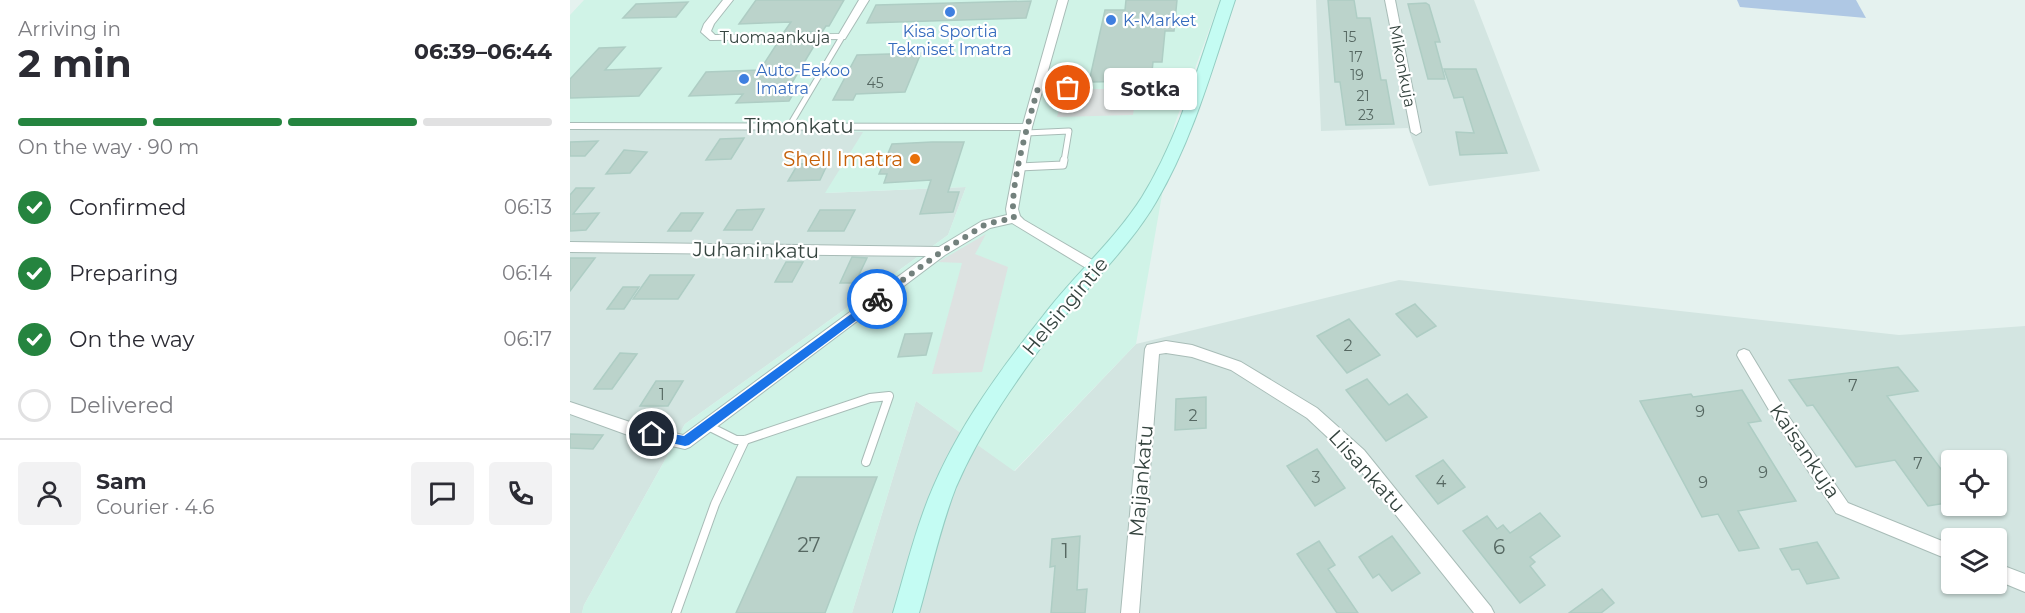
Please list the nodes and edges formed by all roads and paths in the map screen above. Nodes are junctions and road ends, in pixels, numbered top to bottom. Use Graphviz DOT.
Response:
graph roads {
  1 [pos="728,0"];
  2 [pos="864,0"];
  3 [pos="1063,0"];
  4 [pos="1228,0"];
  5 [pos="1390,0"];
  6 [pos="842,37"];
  7 [pos="1038,88"];
  8 [pos="1068,88"];
  9 [pos="790,125"];
  10 [pos="570,126"];
  11 [pos="1027,130"];
  12 [pos="1416,132"];
  13 [pos="1019,167"];
  14 [pos="1014,218"];
  15 [pos="570,247"];
  16 [pos="941,252"];
  17 [pos="1096,268"];
  18 [pos="1152,349"];
  19 [pos="1743,355"];
  20 [pos="570,408"];
  21 [pos="706,425"];
  22 [pos="745,440"];
  23 [pos="866,462"];
  24 [pos="1941,548"];
  25 [pos="2007,576"];
  26 [pos="2025,583"];
  27 [pos="676,613"];
  28 [pos="906,613"];
  29 [pos="1130,613"];
  30 [pos="1485,613"];
  1 -- 6 [label="street, Tuomaankuja"];
  2 -- 6 [label="street, Tuomaankuja"];
  3 -- 7 [label="street"];
  4 -- 17 [label="main road, Helsingintie"];
  5 -- 12 [label="street, Mikonkuja"];
  6 -- 9 [label="lane"];
  7 -- 8 [label="lane"];
  7 -- 11 [label="street"];
  9 -- 10 [label="street, Timonkatu"];
  9 -- 11 [label="street, Timonkatu"];
  11 -- 13 [label="street"];
  11 -- 13 [label="lane"];
  13 -- 14 [label="street"];
  14 -- 16 [label="street"];
  14 -- 17 [label="street"];
  15 -- 16 [label="street, Juhaninkatu"];
  16 -- 21 [label="street"];
  17 -- 28 [label="main road, Helsingintie"];
  18 -- 29 [label="street, Maijankatu"];
  18 -- 30 [label="street, Liisankatu"];
  19 -- 24 [label="street, Kaisankuja"];
  20 -- 21 [label="street"];
  21 -- 22 [label="lane"];
  22 -- 23 [label="lane"];
  22 -- 27 [label="lane"];
  25 -- 26 [label="street"];
}
